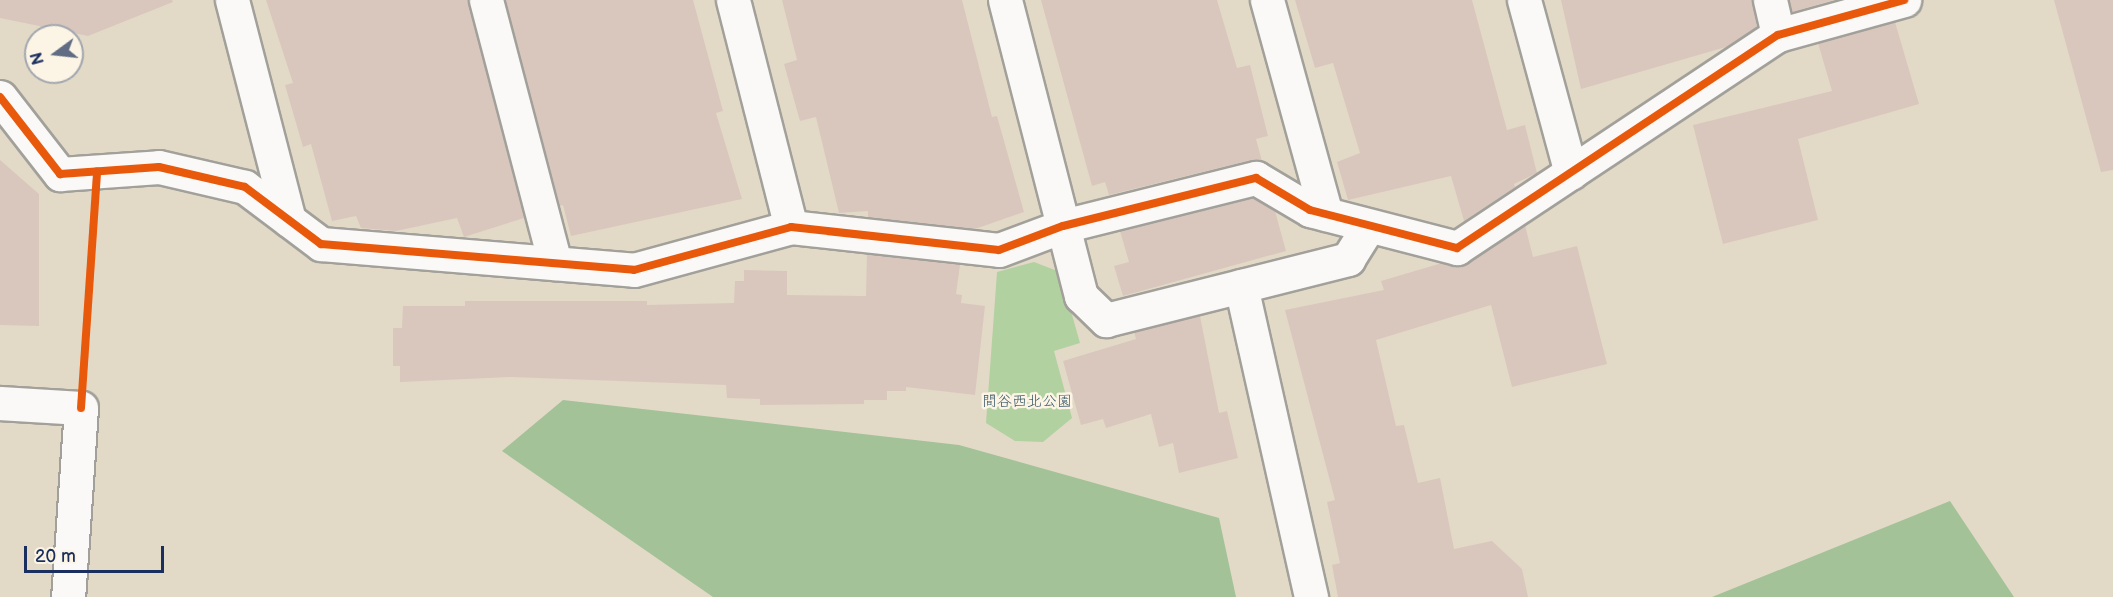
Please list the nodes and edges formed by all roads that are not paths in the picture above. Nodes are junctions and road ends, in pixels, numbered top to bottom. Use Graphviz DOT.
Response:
graph roads {
  1 [pos="232,0"];
  2 [pos="486,0"];
  3 [pos="733,0"];
  4 [pos="1005,0"];
  5 [pos="1267,0"];
  6 [pos="1524,0"];
  7 [pos="1770,0"];
  8 [pos="1904,0"];
  9 [pos="1778,35"];
  10 [pos="0,97"];
  11 [pos="1571,173"];
  12 [pos="1326,214"];
  13 [pos="289,220"];
  14 [pos="1064,226"];
  15 [pos="1369,226"];
  16 [pos="791,227"];
  17 [pos="555,263"];
  18 [pos="1241,286"];
  19 [pos="0,403"];
  20 [pos="68,597"];
  21 [pos="1311,597"];
  1 -- 13 [label="street"];
  2 -- 17 [label="street"];
  3 -- 16 [label="street"];
  4 -- 14 [label="street"];
  5 -- 12 [label="street"];
  6 -- 11 [label="street"];
  7 -- 9 [label="street"];
  8 -- 9 [label="street"];
  9 -- 11 [label="street"];
  10 -- 13 [label="street"];
  11 -- 15 [label="street"];
  12 -- 14 [label="street"];
  12 -- 15 [label="street"];
  13 -- 17 [label="street"];
  14 -- 16 [label="street"];
  14 -- 18 [label="street"];
  15 -- 18 [label="street"];
  16 -- 17 [label="street"];
  18 -- 21 [label="street"];
  19 -- 20 [label="street"];
}
